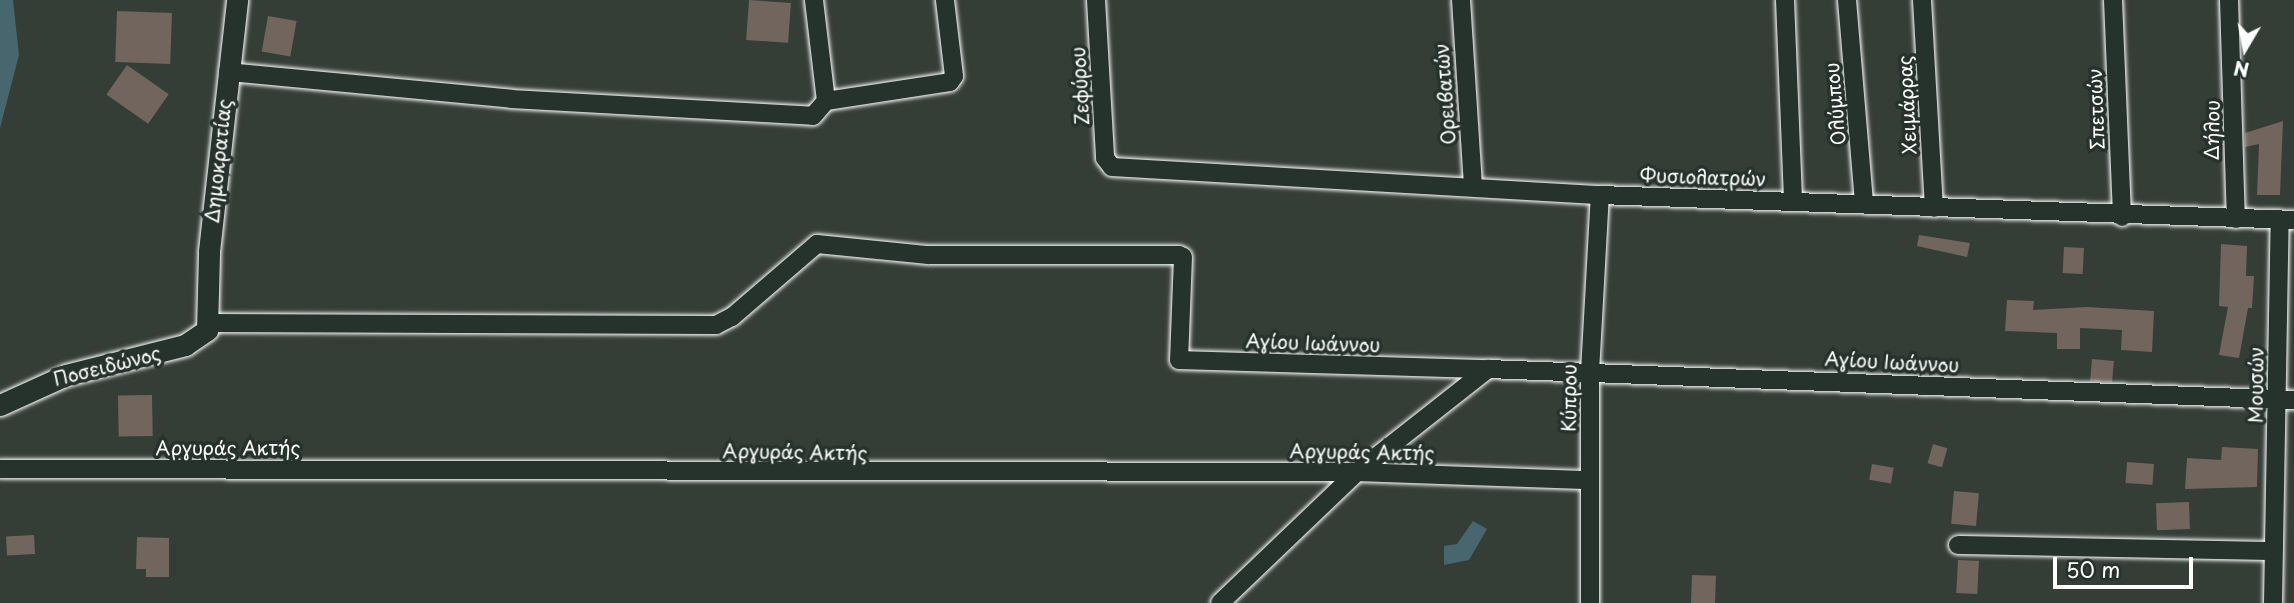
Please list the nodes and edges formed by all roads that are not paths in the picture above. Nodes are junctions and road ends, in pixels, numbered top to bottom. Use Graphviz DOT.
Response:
graph roads {
  1 [pos="237,0"];
  2 [pos="814,0"];
  3 [pos="945,0"];
  4 [pos="1096,0"];
  5 [pos="1461,0"];
  6 [pos="1785,0"];
  7 [pos="1847,0"];
  8 [pos="1923,0"];
  9 [pos="2113,0"];
  10 [pos="2229,0"];
  11 [pos="228,72"];
  12 [pos="826,101"];
  13 [pos="1112,167"];
  14 [pos="1473,185"];
  15 [pos="1600,195"];
  16 [pos="1793,201"];
  17 [pos="1864,204"];
  18 [pos="1934,208"];
  19 [pos="2122,217"];
  20 [pos="2236,219"];
  21 [pos="2287,220"];
  22 [pos="209,323"];
  23 [pos="1488,369"];
  24 [pos="1590,372"];
  25 [pos="2285,399"];
  26 [pos="0,405"];
  27 [pos="0,469"];
  28 [pos="1357,472"];
  29 [pos="1590,480"];
  30 [pos="1958,545"];
  31 [pos="2273,551"];
  32 [pos="1220,603"];
  33 [pos="1590,603"];
  34 [pos="2273,603"];
  1 -- 11 [label="street, Δημοκρατίας"];
  2 -- 12 [label="street"];
  3 -- 12 [label="street"];
  4 -- 13 [label="street, Ζεφύρου"];
  5 -- 14 [label="street, Ορειβατών"];
  6 -- 16 [label="street"];
  7 -- 17 [label="street, Ολύμπου"];
  8 -- 18 [label="street, Χειμάρρας"];
  9 -- 19 [label="street, Σπετσών"];
  10 -- 20 [label="street, Δήλου"];
  11 -- 12 [label="street"];
  11 -- 22 [label="street, Δημοκρατίας"];
  13 -- 14 [label="street, Φυσιολατρών"];
  14 -- 15 [label="street, Φυσιολατρών"];
  15 -- 16 [label="street, Φυσιολατρών"];
  15 -- 24 [label="street, Κύπρου"];
  16 -- 17 [label="street, Φυσιολατρών"];
  17 -- 18 [label="street, Φυσιολατρών"];
  18 -- 19 [label="street, Φυσιολατρών"];
  19 -- 20 [label="street, Φυσιολατρών"];
  20 -- 21 [label="street, Φυσιολατρών"];
  21 -- 25 [label="street, Μουσών"];
  22 -- 23 [label="street, Αγίου Ιωάννου"];
  22 -- 26 [label="street, Ποσειδώνος"];
  23 -- 24 [label="street, Αγίου Ιωάννου"];
  23 -- 28 [label="street"];
  24 -- 25 [label="street, Αγίου Ιωάννου"];
  24 -- 29 [label="street, Κύπρου"];
  25 -- 31 [label="street, Μουσών"];
  27 -- 28 [label="street, Αργυράς Ακτής"];
  28 -- 29 [label="street, Αργυράς Ακτής"];
  28 -- 32 [label="street"];
  29 -- 33 [label="street, Κύπρου"];
  30 -- 31 [label="street"];
  31 -- 34 [label="street, Μουσών"];
}
